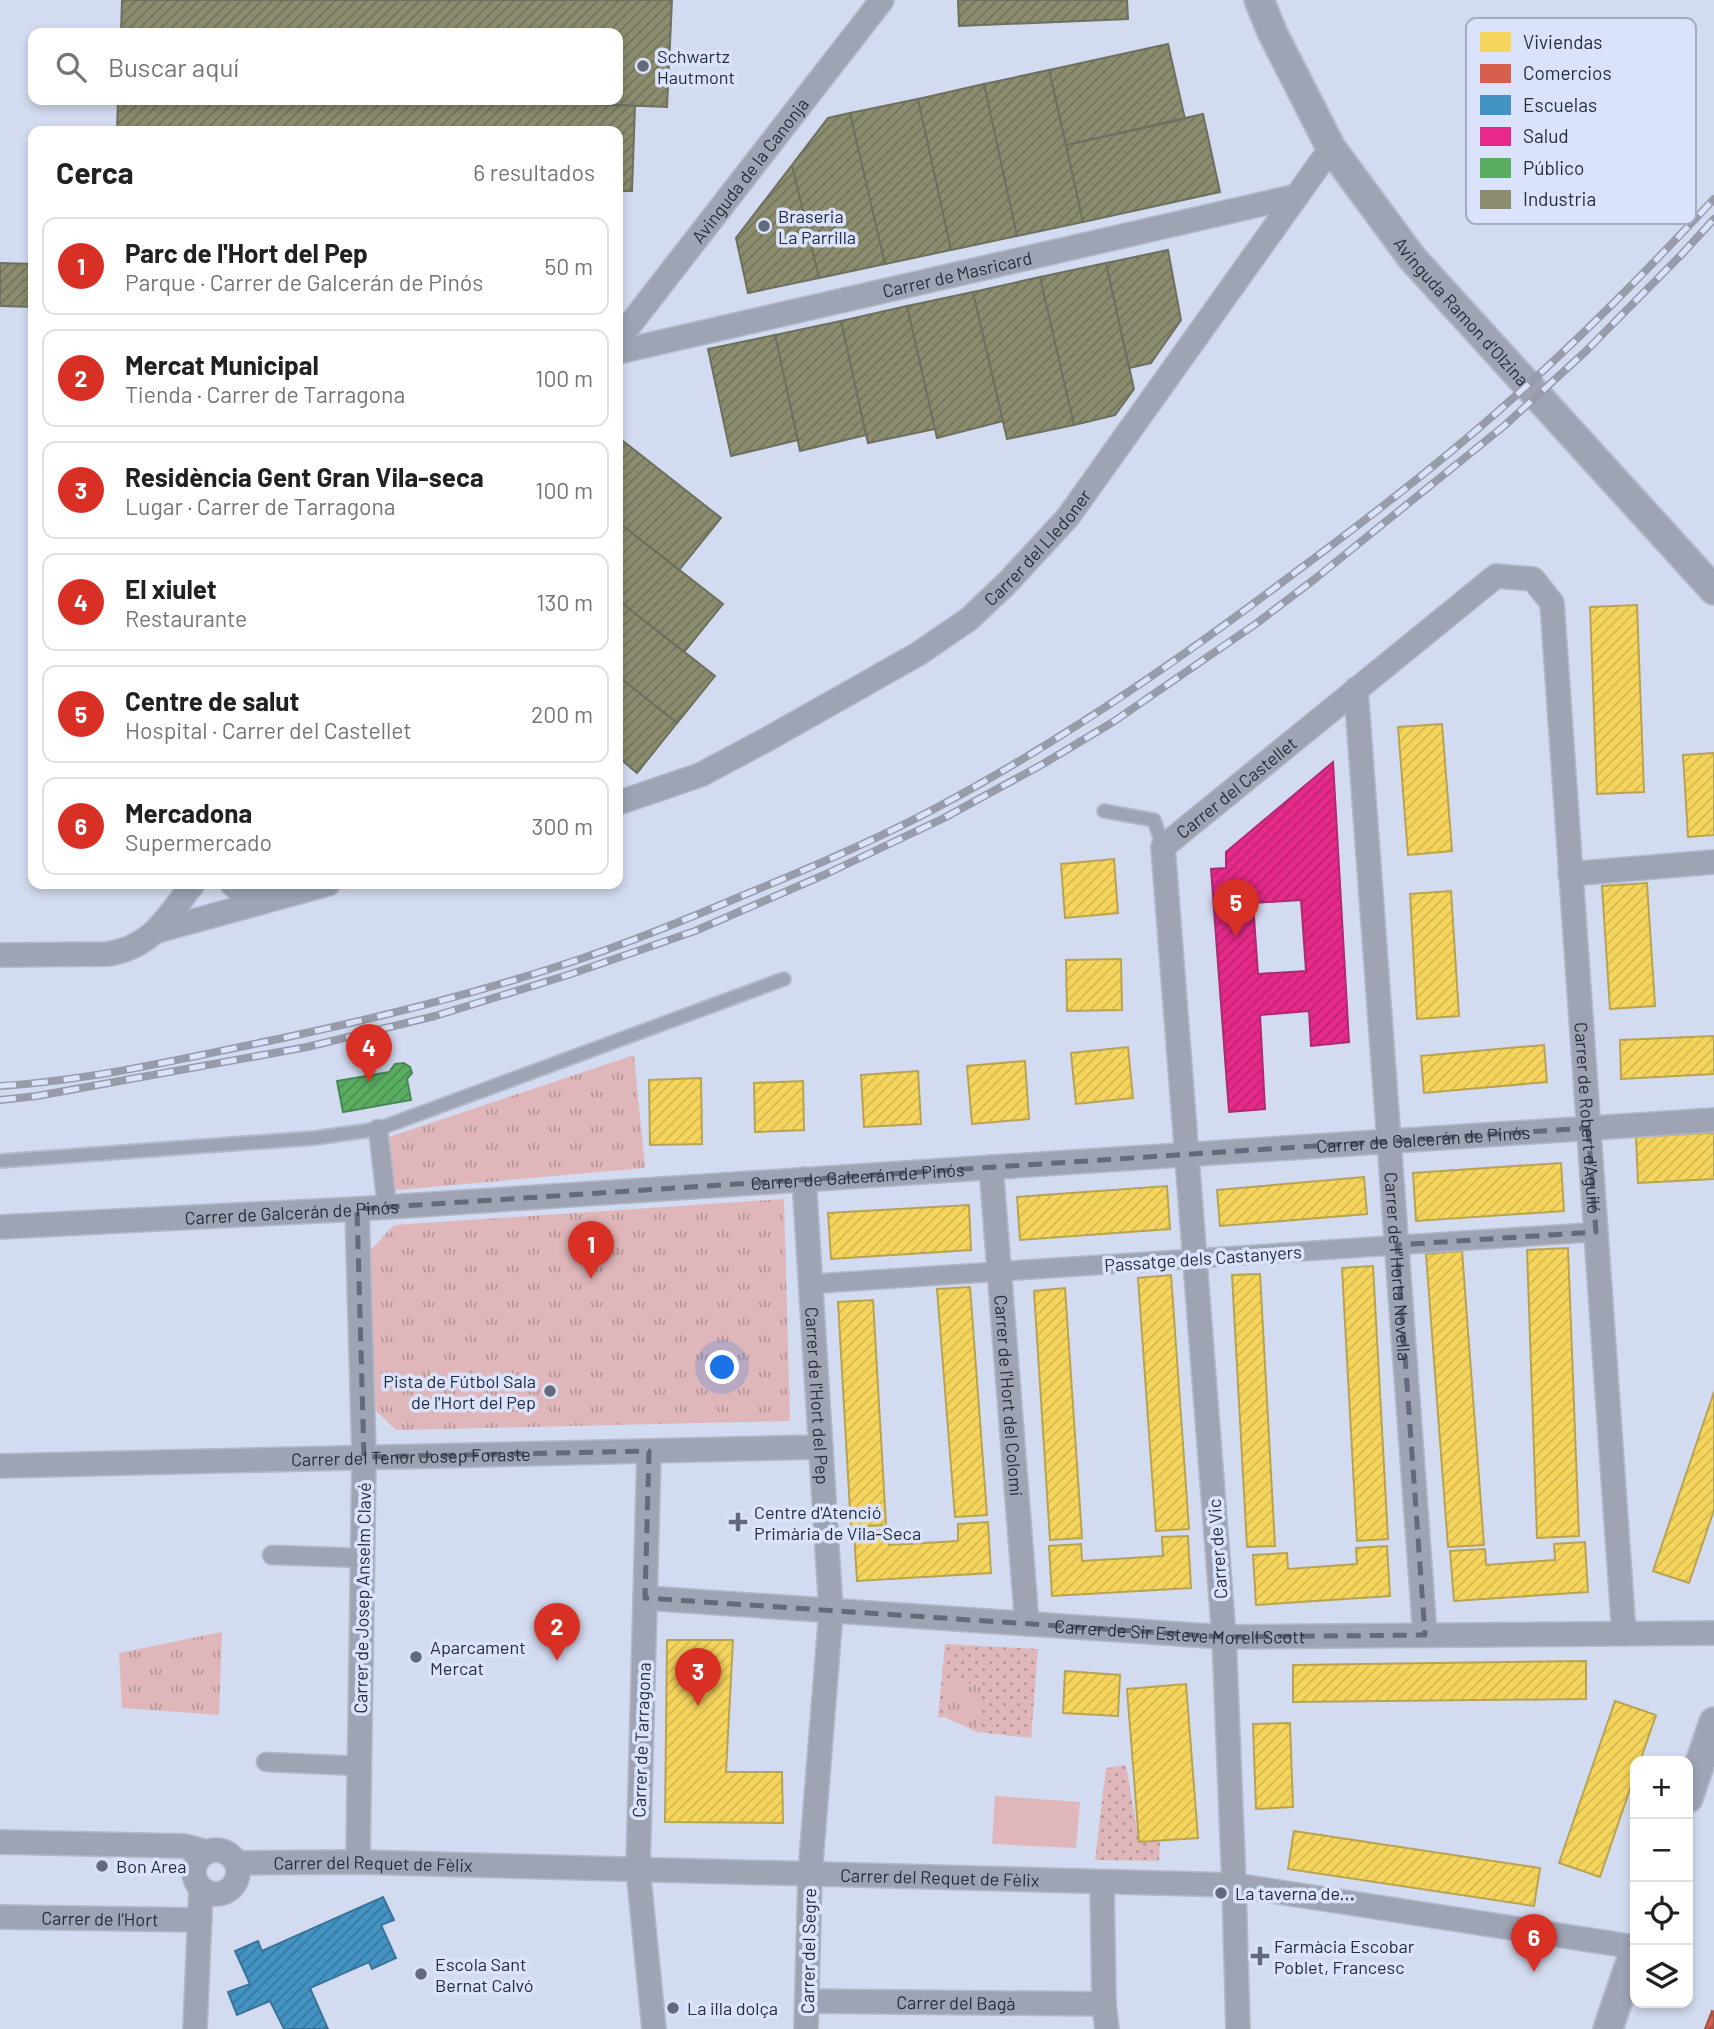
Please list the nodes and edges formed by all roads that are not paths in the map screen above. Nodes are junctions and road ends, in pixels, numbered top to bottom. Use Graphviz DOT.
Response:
graph roads {
  1 [pos="882,0"];
  2 [pos="1259,0"];
  3 [pos="1331,148"];
  4 [pos="1297,196"];
  5 [pos="623,334"];
  6 [pos="623,351"];
  7 [pos="1714,590"];
  8 [pos="1552,603"];
  9 [pos="1356,689"];
  10 [pos="623,801"];
  11 [pos="1104,811"];
  12 [pos="1163,847"];
  13 [pos="1714,862"];
  14 [pos="1570,874"];
  15 [pos="189,889"];
  16 [pos="237,889"];
  17 [pos="309,889"];
  18 [pos="279,897"];
  19 [pos="156,931"];
  20 [pos="0,955"];
  21 [pos="784,979"];
  22 [pos="1714,1120"];
  23 [pos="1588,1128"];
  24 [pos="378,1129"];
  25 [pos="1389,1141"];
  26 [pos="1186,1154"];
  27 [pos="0,1161"];
  28 [pos="991,1167"];
  29 [pos="804,1179"];
  30 [pos="387,1206"];
  31 [pos="357,1209"];
  32 [pos="0,1227"];
  33 [pos="1596,1232"];
  34 [pos="1397,1245"];
  35 [pos="1194,1259"];
  36 [pos="999,1271"];
  37 [pos="810,1284"];
  38 [pos="821,1447"];
  39 [pos="649,1451"];
  40 [pos="364,1457"];
  41 [pos="0,1466"];
  42 [pos="272,1555"];
  43 [pos="363,1558"];
  44 [pos="645,1598"];
  45 [pos="831,1611"];
  46 [pos="1027,1624"];
  47 [pos="1623,1633"];
  48 [pos="1714,1633"];
  49 [pos="1425,1635"];
  50 [pos="1224,1637"];
  51 [pos="1714,1722"];
  52 [pos="266,1762"];
  53 [pos="360,1766"];
  54 [pos="1693,1783"];
  55 [pos="0,1842"];
  56 [pos="207,1852"];
  57 [pos="358,1862"];
  58 [pos="237,1863"];
  59 [pos="638,1869"];
  60 [pos="810,1874"];
  61 [pos="1102,1882"];
  62 [pos="1234,1885"];
  63 [pos="201,1888"];
  64 [pos="0,1917"];
  65 [pos="200,1920"];
  66 [pos="1630,1947"];
  67 [pos="1630,1963"];
  68 [pos="807,2001"];
  69 [pos="1104,2004"];
  70 [pos="195,2029"];
  71 [pos="654,2029"];
  72 [pos="806,2029"];
  73 [pos="1107,2029"];
  74 [pos="1238,2029"];
  75 [pos="1608,2029"];
  1 -- 5 [label="street, Avinguda de la Canonja"];
  2 -- 3 [label="street, Avinguda Ramon d'Olzina"];
  3 -- 4 [label="street, Carrer del Lledoner"];
  3 -- 7 [label="street, Avinguda Ramon d'Olzina"];
  4 -- 6 [label="street, Carrer de Masricard"];
  4 -- 10 [label="street, Carrer del Lledoner"];
  8 -- 9 [label="street, Carrer del Castellet"];
  8 -- 14 [label="street, Carrer de Robert d'Aguiló"];
  9 -- 12 [label="street, Carrer del Castellet"];
  9 -- 25 [label="street, Carrer de l''Horta Novella"];
  11 -- 12 [label="lane"];
  12 -- 26 [label="street, Carrer del Castellet"];
  13 -- 14 [label="street"];
  14 -- 23 [label="street, Carrer de Robert d'Aguiló"];
  15 -- 19 [label="street"];
  16 -- 18 [label="street"];
  17 -- 18 [label="street"];
  18 -- 19 [label="street"];
  19 -- 20 [label="street"];
  21 -- 24 [label="lane"];
  22 -- 23 [label="street, Carrer de Galcerán de Pinós"];
  23 -- 25 [label="street, Carrer de Galcerán de Pinós"];
  23 -- 33 [label="street, Carrer de Robert d'Aguiló"];
  24 -- 27 [label="lane"];
  24 -- 30 [label="street"];
  25 -- 26 [label="street, Carrer de Galcerán de Pinós"];
  25 -- 34 [label="street, Carrer de l''Horta Novella"];
  26 -- 28 [label="street, Carrer de Galcerán de Pinós"];
  26 -- 35 [label="street, Carrer de Vic"];
  28 -- 29 [label="street, Carrer de Galcerán de Pinós"];
  28 -- 36 [label="street, Carrer de l'Hort del Colomí"];
  29 -- 30 [label="street, Carrer de Galcerán de Pinós"];
  29 -- 37 [label="street, Carrer de l'Hort del Pep"];
  30 -- 31 [label="street, Carrer de Galcerán de Pinós"];
  31 -- 32 [label="street, Carrer de Galcerán de Pinós"];
  31 -- 40 [label="street, Carrer de Josep Anselm Clavé"];
  33 -- 34 [label="street, Passatge dels Castanyers"];
  33 -- 47 [label="street, Carrer de Robert d'Aguiló"];
  34 -- 35 [label="street, Passatge dels Castanyers"];
  34 -- 49 [label="street, Carrer de l''Horta Novella"];
  35 -- 36 [label="street, Passatge dels Castanyers"];
  35 -- 50 [label="street, Carrer de Vic"];
  36 -- 37 [label="street, Passatge dels Castanyers"];
  36 -- 46 [label="street, Carrer de l'Hort del Colomí"];
  37 -- 38 [label="street, Carrer de l'Hort del Pep"];
  38 -- 39 [label="street, Carrer del Tenor Josep Foraste"];
  38 -- 45 [label="street, Carrer de l'Hort del Pep"];
  39 -- 40 [label="street, Carrer del Tenor Josep Foraste"];
  39 -- 44 [label="street, Carrer de Tarragona"];
  40 -- 41 [label="street, Carrer del Tenor Josep Foraste"];
  40 -- 43 [label="street, Carrer de Josep Anselm Clavé"];
  42 -- 43 [label="street"];
  43 -- 53 [label="street, Carrer de Josep Anselm Clavé"];
  44 -- 45 [label="street, Carrer de Sir Esteve Morell Scott"];
  44 -- 59 [label="street, Carrer de Tarragona"];
  45 -- 46 [label="street, Carrer de Sir Esteve Morell Scott"];
  45 -- 60 [label="street, Carrer de l'Hort del Pep"];
  46 -- 50 [label="street, Carrer de Sir Esteve Morell Scott"];
  47 -- 48 [label="street, Carrer de Sir Esteve Morell Scott"];
  47 -- 49 [label="street, Carrer de Sir Esteve Morell Scott"];
  49 -- 50 [label="street, Carrer de Sir Esteve Morell Scott"];
  50 -- 62 [label="street, Carrer de Vic"];
  51 -- 54 [label="street"];
  52 -- 53 [label="street"];
  53 -- 57 [label="street, Carrer de Josep Anselm Clavé"];
  55 -- 56 [label="street"];
  56 -- 58 [label="street"];
  56 -- 63 [label="street"];
  57 -- 58 [label="street, Carrer del Requet de Fèlix"];
  57 -- 59 [label="street, Carrer del Requet de Fèlix"];
  58 -- 63 [label="street"];
  59 -- 60 [label="street, Carrer del Requet de Fèlix"];
  59 -- 71 [label="street, Carrer de Tarragona"];
  60 -- 61 [label="street, Carrer del Requet de Fèlix"];
  60 -- 68 [label="street, Carrer del Segre"];
  61 -- 62 [label="street, Carrer del Requet de Fèlix"];
  61 -- 69 [label="street"];
  62 -- 66 [label="street, Carrer del Requet de Fèlix"];
  62 -- 74 [label="street, Carrer de Vic"];
  63 -- 65 [label="street"];
  64 -- 65 [label="street, Carrer de l'Hort"];
  65 -- 70 [label="street"];
  67 -- 75 [label="street"];
  68 -- 69 [label="street, Carrer del Bagà"];
  68 -- 72 [label="street, Carrer del Segre"];
  69 -- 73 [label="street"];
}
